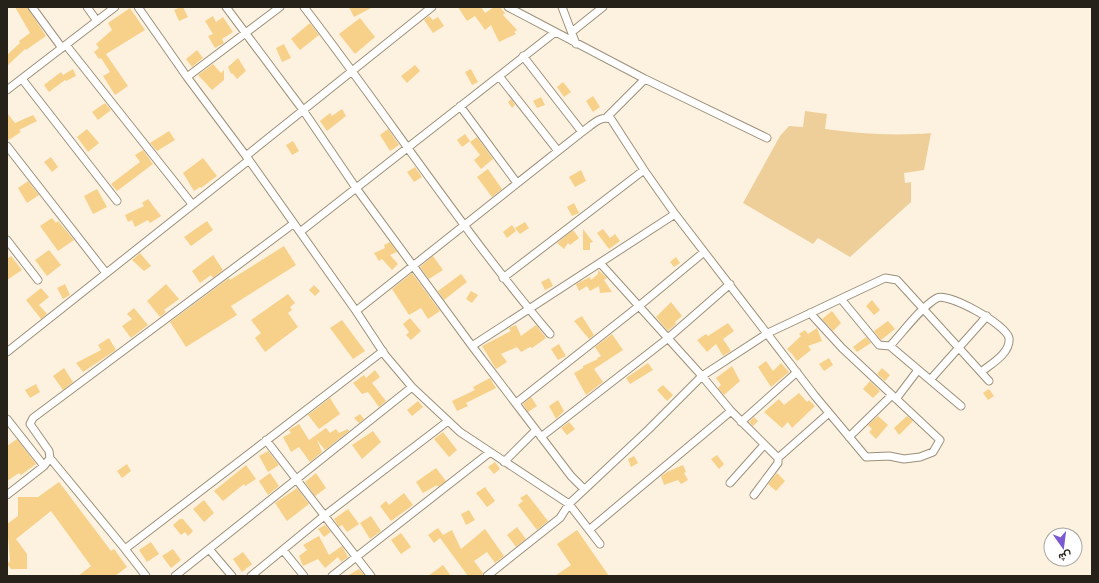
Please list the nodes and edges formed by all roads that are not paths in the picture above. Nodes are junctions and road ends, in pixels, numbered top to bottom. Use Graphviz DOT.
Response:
graph roads {
  1 [pos="32,7"];
  2 [pos="87,7"];
  3 [pos="115,7"];
  4 [pos="226,7"];
  5 [pos="280,7"];
  6 [pos="304,7"];
  7 [pos="432,7"];
  8 [pos="508,7"];
  9 [pos="562,7"];
  10 [pos="603,7"];
  11 [pos="140,8"];
  12 [pos="97,21"];
  13 [pos="573,31"];
  14 [pos="245,32"];
  15 [pos="554,32"];
  16 [pos="576,44"];
  17 [pos="64,46"];
  18 [pos="523,56"];
  19 [pos="353,70"];
  20 [pos="499,76"];
  21 [pos="187,77"];
  22 [pos="22,79"];
  23 [pos="645,79"];
  24 [pos="7,90"];
  25 [pos="460,106"];
  26 [pos="303,110"];
  27 [pos="607,117"];
  28 [pos="582,132"];
  29 [pos="767,138"];
  30 [pos="7,146"];
  31 [pos="408,146"];
  32 [pos="558,151"];
  33 [pos="247,158"];
  34 [pos="644,170"];
  35 [pos="518,183"];
  36 [pos="356,188"];
  37 [pos="117,201"];
  38 [pos="192,204"];
  39 [pos="675,214"];
  40 [pos="294,224"];
  41 [pos="464,226"];
  42 [pos="300,232"];
  43 [pos="7,240"];
  44 [pos="704,252"];
  45 [pos="600,263"];
  46 [pos="414,266"];
  47 [pos="106,273"];
  48 [pos="503,278"];
  49 [pos="38,280"];
  50 [pos="730,284"];
  51 [pos="841,299"];
  52 [pos="639,306"];
  53 [pos="529,310"];
  54 [pos="924,310"];
  55 [pos="356,311"];
  56 [pos="810,313"];
  57 [pos="986,316"];
  58 [pos="768,333"];
  59 [pos="550,334"];
  60 [pos="667,339"];
  61 [pos="472,346"];
  62 [pos="890,346"];
  63 [pos="959,349"];
  64 [pos="382,351"];
  65 [pos="7,352"];
  66 [pos="918,370"];
  67 [pos="797,372"];
  68 [pos="981,372"];
  69 [pos="702,376"];
  70 [pos="930,380"];
  71 [pos="989,381"];
  72 [pos="412,388"];
  73 [pos="894,397"];
  74 [pos="516,403"];
  75 [pos="961,406"];
  76 [pos="730,411"];
  77 [pos="829,413"];
  78 [pos="7,419"];
  79 [pos="448,421"];
  80 [pos="741,422"];
  81 [pos="536,430"];
  82 [pos="541,437"];
  83 [pos="849,437"];
  84 [pos="266,440"];
  85 [pos="764,445"];
  86 [pos="489,453"];
  87 [pos="50,458"];
  88 [pos="778,458"];
  89 [pos="504,462"];
  90 [pos="44,466"];
  91 [pos="296,480"];
  92 [pos="730,483"];
  93 [pos="584,490"];
  94 [pos="7,495"];
  95 [pos="754,495"];
  96 [pos="569,504"];
  97 [pos="324,516"];
  98 [pos="589,530"];
  99 [pos="600,544"];
  100 [pos="125,549"];
  101 [pos="209,549"];
  102 [pos="283,550"];
  103 [pos="357,557"];
  104 [pos="146,576"];
  105 [pos="175,576"];
  106 [pos="232,576"];
  107 [pos="251,576"];
  108 [pos="304,576"];
  109 [pos="332,576"];
  110 [pos="371,576"];
  111 [pos="487,576"];
  1 -- 17 [label="street"];
  2 -- 12 [label="street"];
  3 -- 12 [label="street"];
  4 -- 14 [label="street"];
  5 -- 14 [label="street"];
  6 -- 19 [label="street"];
  7 -- 19 [label="street"];
  8 -- 15 [label="street"];
  9 -- 13 [label="street"];
  10 -- 13 [label="street"];
  11 -- 21 [label="street"];
  12 -- 17 [label="street"];
  13 -- 16 [label="street"];
  14 -- 21 [label="street"];
  14 -- 26 [label="street"];
  15 -- 16 [label="street"];
  15 -- 18 [label="street"];
  16 -- 23 [label="street"];
  17 -- 22 [label="street"];
  17 -- 38 [label="street"];
  18 -- 20 [label="street"];
  18 -- 28 [label="street"];
  19 -- 26 [label="street"];
  19 -- 31 [label="street"];
  20 -- 25 [label="street"];
  20 -- 32 [label="street"];
  21 -- 33 [label="street"];
  22 -- 24 [label="street"];
  22 -- 37 [label="street"];
  23 -- 27 [label="street"];
  23 -- 29 [label="street"];
  25 -- 31 [label="street"];
  25 -- 35 [label="street"];
  26 -- 33 [label="street"];
  26 -- 36 [label="street"];
  27 -- 28 [label="street"];
  27 -- 34 [label="street"];
  28 -- 32 [label="street"];
  30 -- 47 [label="street"];
  31 -- 36 [label="street"];
  31 -- 41 [label="street"];
  32 -- 35 [label="street"];
  33 -- 38 [label="street"];
  33 -- 40 [label="street"];
  34 -- 39 [label="street"];
  34 -- 48 [label="street"];
  35 -- 41 [label="street"];
  36 -- 42 [label="street"];
  36 -- 46 [label="street"];
  38 -- 47 [label="street"];
  39 -- 44 [label="street"];
  39 -- 45 [label="street"];
  40 -- 42 [label="street"];
  40 -- 87 [label="street"];
  41 -- 46 [label="street"];
  41 -- 48 [label="street"];
  42 -- 55 [label="street"];
  43 -- 49 [label="street"];
  44 -- 50 [label="street"];
  44 -- 52 [label="street"];
  45 -- 52 [label="street"];
  45 -- 53 [label="street"];
  46 -- 55 [label="street"];
  46 -- 61 [label="street"];
  47 -- 65 [label="street"];
  48 -- 53 [label="street"];
  50 -- 58 [label="street"];
  50 -- 60 [label="street"];
  51 -- 54 [label="street"];
  51 -- 56 [label="street"];
  51 -- 62 [label="street"];
  52 -- 60 [label="street"];
  52 -- 74 [label="street"];
  53 -- 59 [label="street"];
  53 -- 61 [label="street"];
  54 -- 57 [label="street"];
  54 -- 62 [label="street"];
  54 -- 63 [label="street"];
  55 -- 64 [label="street"];
  56 -- 58 [label="street"];
  56 -- 73 [label="street"];
  57 -- 63 [label="street"];
  57 -- 68 [label="street"];
  58 -- 67 [label="street"];
  58 -- 69 [label="street"];
  60 -- 69 [label="street"];
  60 -- 82 [label="street"];
  61 -- 74 [label="street"];
  62 -- 66 [label="street"];
  63 -- 68 [label="street"];
  63 -- 70 [label="street"];
  64 -- 72 [label="street"];
  64 -- 84 [label="street"];
  66 -- 70 [label="street"];
  66 -- 73 [label="street"];
  67 -- 77 [label="street"];
  67 -- 80 [label="street"];
  68 -- 71 [label="street"];
  69 -- 76 [label="street"];
  69 -- 93 [label="street"];
  70 -- 75 [label="street"];
  72 -- 79 [label="street"];
  72 -- 91 [label="street"];
  73 -- 83 [label="street"];
  73 -- 83 [label="street"];
  74 -- 81 [label="street"];
  76 -- 80 [label="street"];
  76 -- 98 [label="street"];
  77 -- 83 [label="street"];
  77 -- 88 [label="street"];
  78 -- 90 [label="street"];
  79 -- 86 [label="street"];
  79 -- 97 [label="street"];
  80 -- 85 [label="street"];
  81 -- 82 [label="street"];
  81 -- 89 [label="street"];
  82 -- 93 [label="street"];
  84 -- 91 [label="street"];
  84 -- 100 [label="street"];
  85 -- 88 [label="street"];
  85 -- 92 [label="street"];
  86 -- 89 [label="street"];
  86 -- 103 [label="street"];
  87 -- 90 [label="street"];
  87 -- 100 [label="street"];
  88 -- 95 [label="street"];
  89 -- 96 [label="street"];
  90 -- 94 [label="street"];
  91 -- 97 [label="street"];
  91 -- 101 [label="street"];
  93 -- 96 [label="street"];
  96 -- 98 [label="street"];
  96 -- 111 [label="street"];
  97 -- 102 [label="street"];
  97 -- 103 [label="street"];
  98 -- 99 [label="street"];
  100 -- 104 [label="street"];
  101 -- 105 [label="street"];
  101 -- 106 [label="street"];
  102 -- 107 [label="street"];
  102 -- 108 [label="street"];
  103 -- 109 [label="street"];
  103 -- 110 [label="street"];
}
